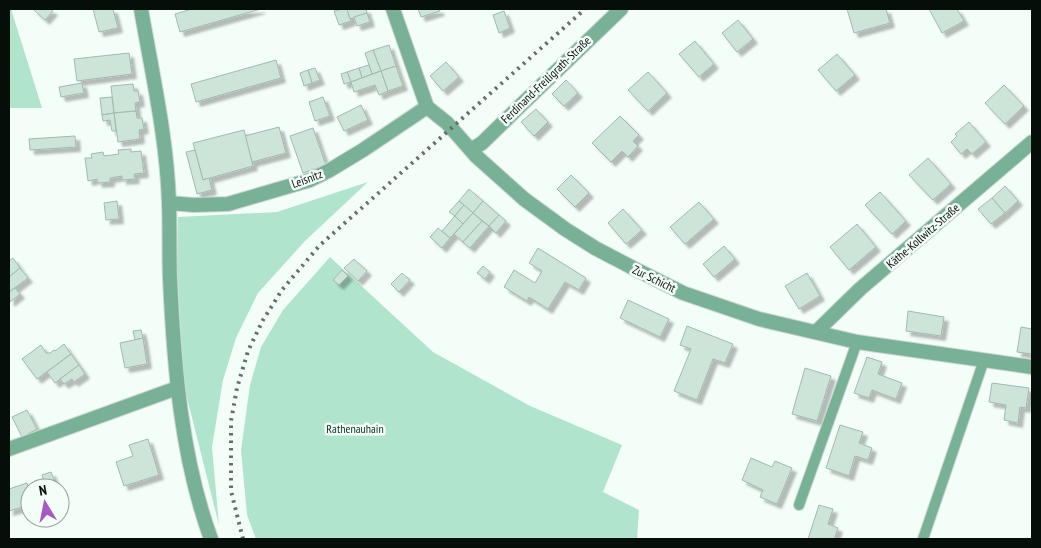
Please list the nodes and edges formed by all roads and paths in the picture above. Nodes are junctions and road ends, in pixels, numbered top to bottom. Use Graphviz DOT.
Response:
graph roads {
  1 [pos="141,9"];
  2 [pos="394,9"];
  3 [pos="621,9"];
  4 [pos="427,106"];
  5 [pos="1032,142"];
  6 [pos="471,150"];
  7 [pos="169,203"];
  8 [pos="816,332"];
  9 [pos="857,342"];
  10 [pos="984,360"];
  11 [pos="1032,367"];
  12 [pos="177,388"];
  13 [pos="9,448"];
  14 [pos="799,505"];
  15 [pos="211,539"];
  16 [pos="923,539"];
  1 -- 7 [label="street"];
  2 -- 4 [label="street, Zur Schicht"];
  3 -- 6 [label="street, Ferdinand-Freiligrath-Straße"];
  4 -- 6 [label="street, Zur Schicht"];
  4 -- 7 [label="street, Leisnitz"];
  5 -- 8 [label="street, Käthe-Kollwitz-Straße"];
  6 -- 8 [label="street, Zur Schicht"];
  7 -- 12 [label="street"];
  8 -- 9 [label="street, Zur Schicht"];
  9 -- 10 [label="street, Zur Schicht"];
  9 -- 14 [label="lane"];
  10 -- 11 [label="street, Zur Schicht"];
  10 -- 16 [label="lane"];
  12 -- 13 [label="street"];
  12 -- 15 [label="street"];
}
